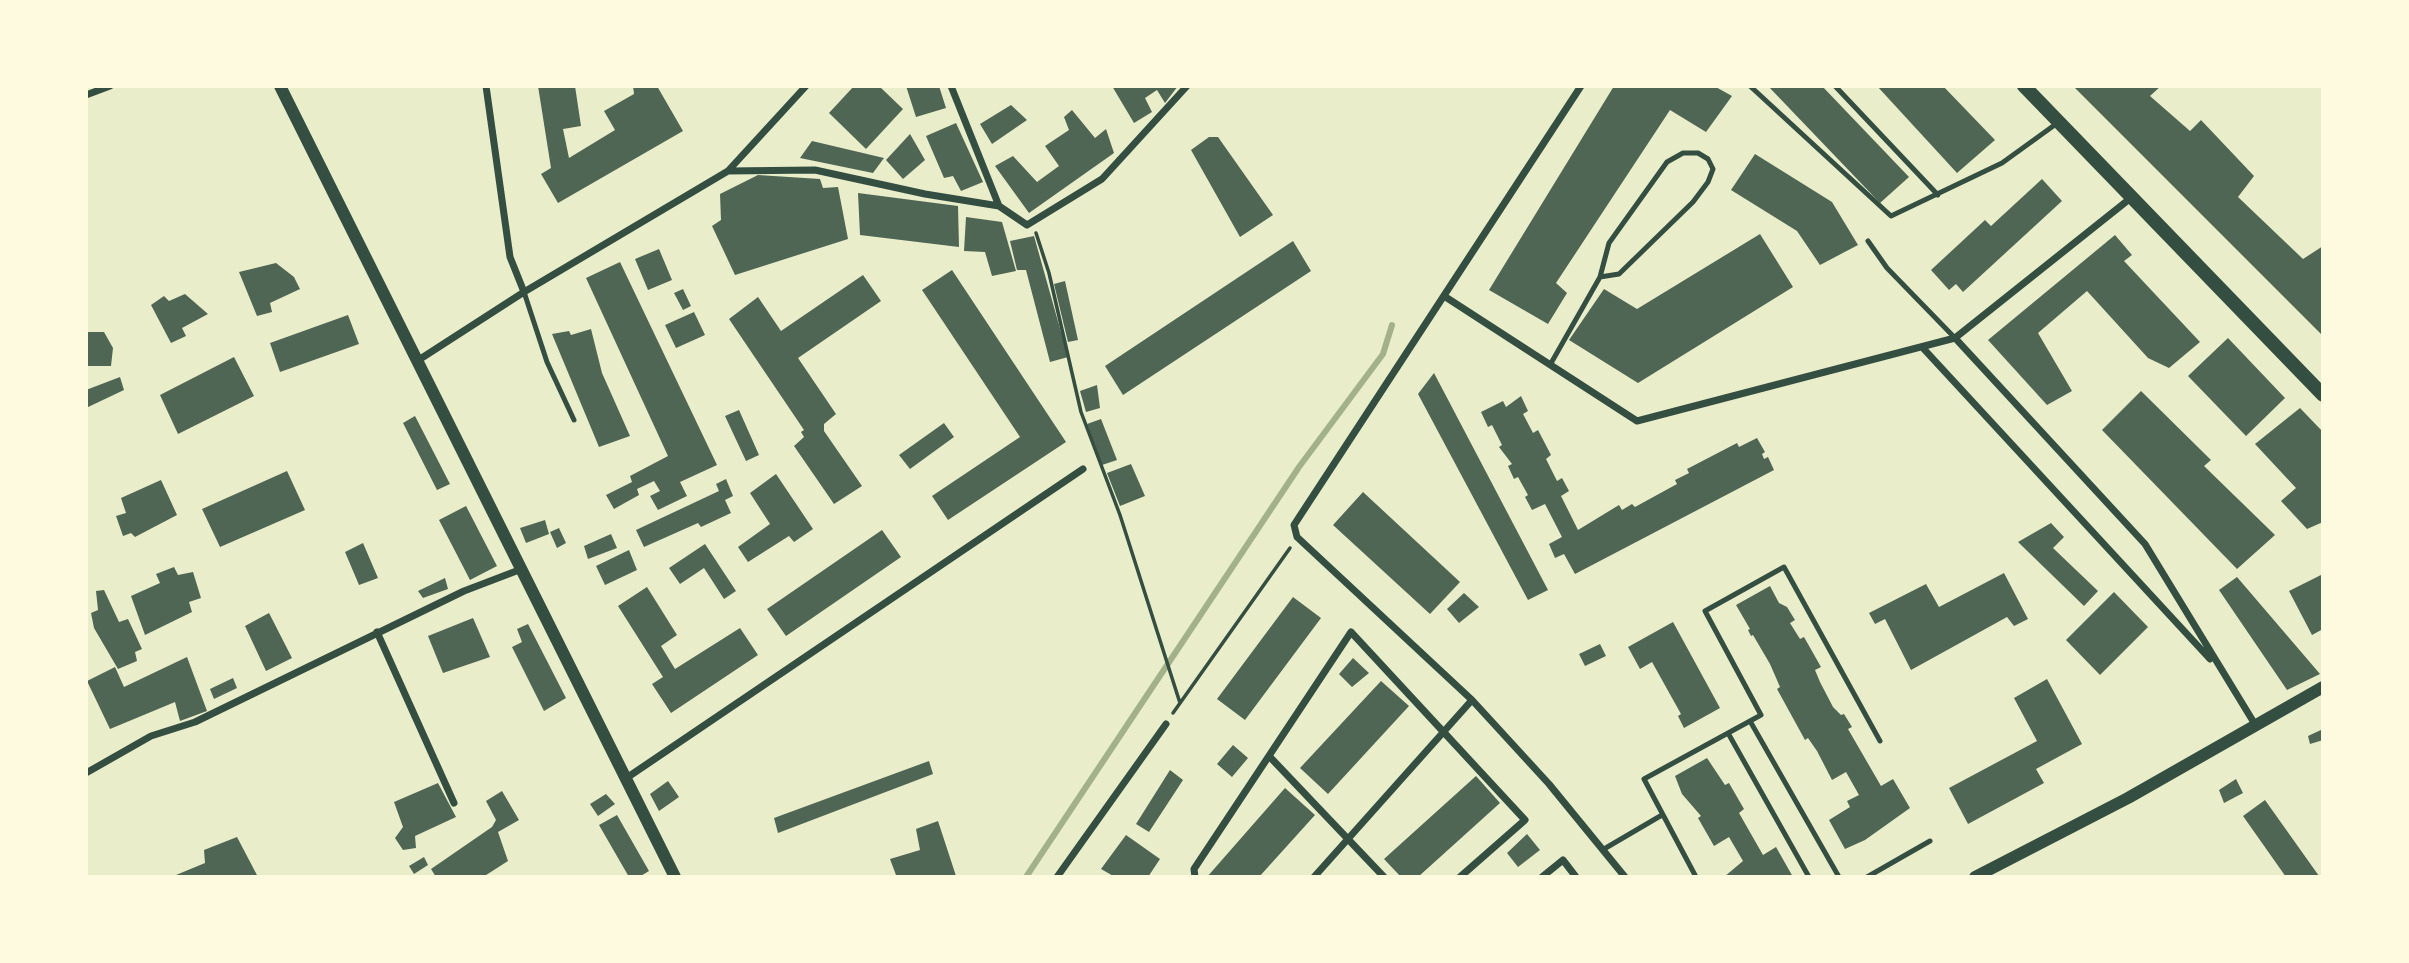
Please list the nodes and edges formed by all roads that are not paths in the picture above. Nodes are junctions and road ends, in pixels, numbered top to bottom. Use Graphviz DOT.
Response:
graph roads {
  1 [pos="110,86"];
  2 [pos="280,86"];
  3 [pos="486,86"];
  4 [pos="806,86"];
  5 [pos="951,86"];
  6 [pos="1187,86"];
  7 [pos="1581,86"];
  8 [pos="1749,86"];
  9 [pos="1835,86"];
  10 [pos="2024,86"];
  11 [pos="86,95"];
  12 [pos="2059,122"];
  13 [pos="728,171"];
  14 [pos="1938,195"];
  15 [pos="2132,197"];
  16 [pos="999,206"];
  17 [pos="1868,241"];
  18 [pos="1600,277"];
  19 [pos="523,292"];
  20 [pos="1444,296"];
  21 [pos="1955,338"];
  22 [pos="1922,346"];
  23 [pos="416,361"];
  24 [pos="1550,365"];
  25 [pos="2323,396"];
  26 [pos="574,420"];
  27 [pos="1083,469"];
  28 [pos="519,570"];
  29 [pos="377,632"];
  30 [pos="2221,670"];
  31 [pos="2323,687"];
  32 [pos="1472,700"];
  33 [pos="1750,721"];
  34 [pos="1166,724"];
  35 [pos="2256,726"];
  36 [pos="1442,730"];
  37 [pos="1728,733"];
  38 [pos="1880,741"];
  39 [pos="1269,757"];
  40 [pos="86,772"];
  41 [pos="625,779"];
  42 [pos="454,803"];
  43 [pos="1662,815"];
  44 [pos="1348,839"];
  45 [pos="1930,841"];
  46 [pos="1604,849"];
  47 [pos="675,877"];
  48 [pos="1056,877"];
  49 [pos="1195,877"];
  50 [pos="1314,877"];
  51 [pos="1384,877"];
  52 [pos="1460,877"];
  53 [pos="1542,877"];
  54 [pos="1576,877"];
  55 [pos="1625,877"];
  56 [pos="1696,877"];
  57 [pos="1810,877"];
  58 [pos="1839,877"];
  59 [pos="1867,877"];
  60 [pos="1975,877"];
  1 -- 11 [label="street"];
  2 -- 23 [label="street"];
  3 -- 19 [label="street"];
  4 -- 13 [label="street"];
  5 -- 16 [label="street"];
  6 -- 16 [label="street"];
  7 -- 20 [label="street"];
  8 -- 14 [label="lane"];
  9 -- 14 [label="lane"];
  10 -- 12 [label="main road"];
  12 -- 14 [label="lane"];
  12 -- 15 [label="main road"];
  13 -- 16 [label="street"];
  13 -- 19 [label="street"];
  15 -- 21 [label="street"];
  15 -- 25 [label="main road"];
  17 -- 21 [label="lane"];
  18 -- 18 [label="lane"];
  18 -- 24 [label="lane"];
  19 -- 23 [label="street"];
  19 -- 26 [label="lane"];
  20 -- 24 [label="street"];
  20 -- 32 [label="street"];
  21 -- 22 [label="street"];
  21 -- 30 [label="street"];
  22 -- 24 [label="street"];
  22 -- 30 [label="street"];
  23 -- 28 [label="street"];
  27 -- 41 [label="street"];
  28 -- 29 [label="street"];
  28 -- 41 [label="street"];
  29 -- 40 [label="street"];
  29 -- 42 [label="street"];
  30 -- 35 [label="street"];
  31 -- 35 [label="street"];
  32 -- 36 [label="street"];
  32 -- 46 [label="street"];
  33 -- 37 [label="lane"];
  33 -- 38 [label="lane"];
  33 -- 58 [label="lane"];
  34 -- 48 [label="street"];
  35 -- 60 [label="street"];
  36 -- 39 [label="street"];
  36 -- 44 [label="street"];
  36 -- 52 [label="street"];
  37 -- 43 [label="lane"];
  37 -- 57 [label="lane"];
  39 -- 44 [label="street"];
  39 -- 49 [label="street"];
  41 -- 47 [label="street"];
  43 -- 46 [label="lane"];
  43 -- 56 [label="lane"];
  44 -- 50 [label="street"];
  44 -- 51 [label="street"];
  45 -- 59 [label="lane"];
  46 -- 55 [label="street"];
  53 -- 54 [label="street"];
}
